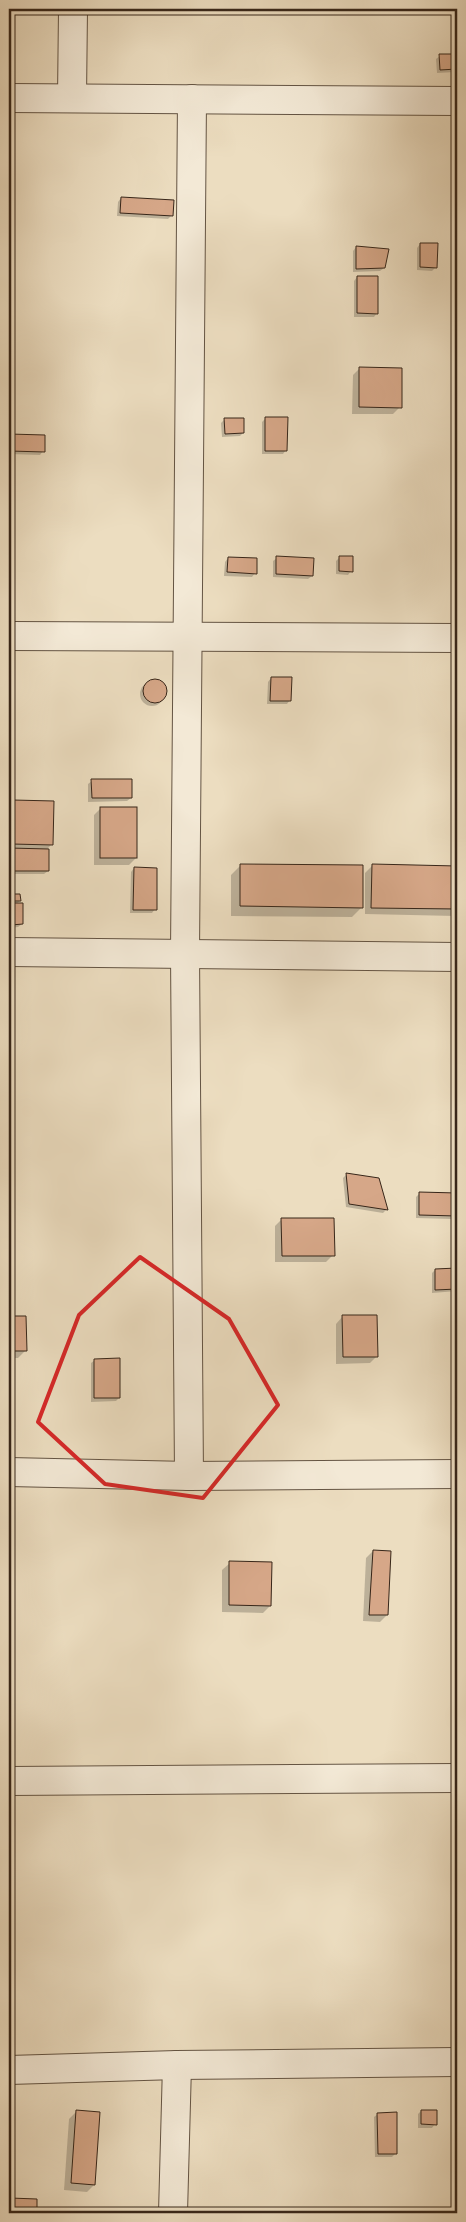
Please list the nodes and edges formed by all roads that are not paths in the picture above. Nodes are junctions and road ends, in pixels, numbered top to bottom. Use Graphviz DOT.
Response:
graph roads {
  1 [pos="73,9"];
  2 [pos="9,98"];
  3 [pos="72,98"];
  4 [pos="192,99"];
  5 [pos="457,101"];
  6 [pos="9,636"];
  7 [pos="189,636"];
  8 [pos="457,638"];
  9 [pos="9,952"];
  10 [pos="185,953"];
  11 [pos="457,957"];
  12 [pos="9,1472"];
  13 [pos="457,1474"];
  14 [pos="189,1476"];
  15 [pos="457,1778"];
  16 [pos="9,1781"];
  17 [pos="457,2062"];
  18 [pos="177,2065"];
  19 [pos="9,2070"];
  20 [pos="173,2213"];
  1 -- 3 [label="street"];
  2 -- 3 [label="street"];
  3 -- 4 [label="street"];
  4 -- 5 [label="street"];
  4 -- 7 [label="street"];
  6 -- 7 [label="street"];
  7 -- 8 [label="street"];
  7 -- 10 [label="street"];
  9 -- 10 [label="street"];
  10 -- 11 [label="street"];
  10 -- 14 [label="street"];
  12 -- 14 [label="street"];
  13 -- 14 [label="street"];
  15 -- 16 [label="street"];
  17 -- 18 [label="street"];
  18 -- 19 [label="street"];
  18 -- 20 [label="street"];
}
